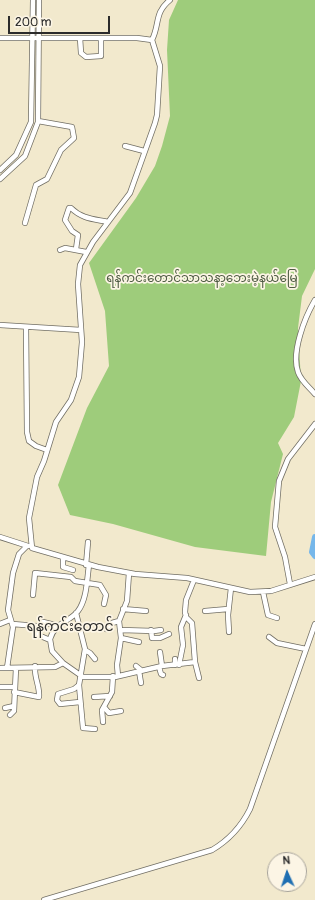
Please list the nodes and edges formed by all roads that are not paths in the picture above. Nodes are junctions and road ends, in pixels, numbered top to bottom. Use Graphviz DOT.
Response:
graph roads {
  1 [pos="33,0"];
  2 [pos="39,0"];
  3 [pos="170,0"];
  4 [pos="0,35"];
  5 [pos="34,37"];
  6 [pos="0,38"];
  7 [pos="80,38"];
  8 [pos="101,38"];
  9 [pos="152,40"];
  10 [pos="38,121"];
  11 [pos="125,146"];
  12 [pos="144,151"];
  13 [pos="0,170"];
  14 [pos="0,179"];
  15 [pos="108,222"];
  16 [pos="25,223"];
  17 [pos="76,249"];
  18 [pos="60,250"];
  19 [pos="86,252"];
  20 [pos="315,300"];
  21 [pos="0,325"];
  22 [pos="26,327"];
  23 [pos="81,330"];
  24 [pos="315,394"];
  25 [pos="314,426"];
  26 [pos="47,450"];
  27 [pos="0,537"];
  28 [pos="88,542"];
  29 [pos="29,547"];
  30 [pos="63,558"];
  31 [pos="88,565"];
  32 [pos="73,570"];
  33 [pos="129,573"];
  34 [pos="315,577"];
  35 [pos="194,580"];
  36 [pos="87,582"];
  37 [pos="290,584"];
  38 [pos="231,588"];
  39 [pos="263,592"];
  40 [pos="33,595"];
  41 [pos="104,604"];
  42 [pos="123,609"];
  43 [pos="228,609"];
  44 [pos="146,611"];
  45 [pos="205,611"];
  46 [pos="76,613"];
  47 [pos="186,616"];
  48 [pos="277,618"];
  49 [pos="11,622"];
  50 [pos="43,622"];
  51 [pos="119,622"];
  52 [pos="0,624"];
  53 [pos="315,624"];
  54 [pos="59,626"];
  55 [pos="106,629"];
  56 [pos="121,630"];
  57 [pos="151,630"];
  58 [pos="161,630"];
  59 [pos="229,632"];
  60 [pos="169,634"];
  61 [pos="269,637"];
  62 [pos="121,638"];
  63 [pos="50,640"];
  64 [pos="139,642"];
  65 [pos="306,649"];
  66 [pos="85,650"];
  67 [pos="160,652"];
  68 [pos="176,658"];
  69 [pos="94,659"];
  70 [pos="161,659"];
  71 [pos="155,660"];
  72 [pos="195,662"];
  73 [pos="63,663"];
  74 [pos="177,665"];
  75 [pos="35,666"];
  76 [pos="136,666"];
  77 [pos="160,666"];
  78 [pos="0,668"];
  79 [pos="7,668"];
  80 [pos="16,668"];
  81 [pos="140,671"];
  82 [pos="81,675"];
  83 [pos="115,676"];
  84 [pos="163,676"];
  85 [pos="199,678"];
  86 [pos="141,682"];
  87 [pos="79,686"];
  88 [pos="0,687"];
  89 [pos="15,690"];
  90 [pos="110,696"];
  91 [pos="94,697"];
  92 [pos="80,702"];
  93 [pos="14,706"];
  94 [pos="104,707"];
  95 [pos="5,708"];
  96 [pos="121,711"];
  97 [pos="10,715"];
  98 [pos="103,722"];
  99 [pos="95,729"];
  100 [pos="44,900"];
  1 -- 5 [label="street"];
  2 -- 5 [label="street"];
  3 -- 9 [label="street"];
  4 -- 5 [label="street"];
  5 -- 6 [label="street"];
  5 -- 7 [label="street"];
  5 -- 10 [label="street"];
  5 -- 13 [label="street"];
  7 -- 8 [label="street"];
  7 -- 8 [label="street"];
  8 -- 9 [label="street"];
  9 -- 12 [label="street"];
  10 -- 14 [label="street"];
  10 -- 16 [label="street"];
  11 -- 12 [label="street"];
  12 -- 15 [label="street"];
  15 -- 17 [label="street"];
  15 -- 19 [label="street"];
  17 -- 18 [label="street"];
  17 -- 19 [label="street"];
  19 -- 23 [label="street"];
  20 -- 24 [label="street"];
  21 -- 22 [label="street"];
  22 -- 23 [label="street"];
  22 -- 26 [label="street"];
  23 -- 26 [label="street"];
  25 -- 37 [label="street"];
  26 -- 29 [label="street"];
  27 -- 29 [label="street"];
  28 -- 31 [label="street"];
  29 -- 30 [label="street"];
  29 -- 49 [label="street"];
  30 -- 31 [label="street"];
  30 -- 32 [label="street"];
  31 -- 33 [label="street"];
  31 -- 36 [label="street"];
  33 -- 35 [label="street"];
  33 -- 42 [label="street"];
  34 -- 37 [label="street"];
  35 -- 38 [label="street"];
  35 -- 47 [label="street"];
  36 -- 40 [label="street"];
  36 -- 41 [label="street"];
  36 -- 46 [label="street"];
  37 -- 39 [label="street"];
  38 -- 39 [label="street"];
  38 -- 43 [label="street"];
  39 -- 48 [label="street"];
  42 -- 44 [label="street"];
  42 -- 51 [label="street"];
  43 -- 45 [label="street"];
  43 -- 59 [label="street"];
  46 -- 54 [label="street"];
  46 -- 66 [label="street"];
  47 -- 72 [label="street"];
  47 -- 74 [label="street"];
  49 -- 52 [label="street"];
  49 -- 63 [label="street"];
  49 -- 79 [label="street"];
  50 -- 54 [label="street"];
  51 -- 55 [label="street"];
  51 -- 56 [label="street"];
  53 -- 65 [label="street"];
  54 -- 63 [label="street"];
  56 -- 57 [label="street"];
  56 -- 62 [label="street"];
  57 -- 58 [label="street"];
  57 -- 60 [label="street"];
  61 -- 65 [label="street"];
  62 -- 64 [label="street"];
  62 -- 83 [label="street"];
  63 -- 73 [label="street"];
  65 -- 100 [label="street"];
  66 -- 69 [label="street"];
  66 -- 82 [label="street"];
  67 -- 70 [label="street"];
  68 -- 74 [label="street"];
  70 -- 71 [label="street"];
  70 -- 77 [label="street"];
  72 -- 74 [label="street"];
  72 -- 85 [label="street"];
  73 -- 75 [label="street"];
  73 -- 82 [label="street"];
  74 -- 77 [label="street"];
  75 -- 80 [label="street"];
  75 -- 89 [label="street"];
  76 -- 81 [label="street"];
  77 -- 81 [label="street"];
  77 -- 84 [label="street"];
  78 -- 79 [label="street"];
  79 -- 80 [label="street"];
  80 -- 89 [label="street"];
  81 -- 83 [label="street"];
  81 -- 86 [label="street"];
  82 -- 83 [label="street"];
  82 -- 87 [label="street"];
  83 -- 90 [label="street"];
  87 -- 92 [label="street"];
  87 -- 92 [label="street"];
  88 -- 89 [label="street"];
  89 -- 93 [label="street"];
  90 -- 91 [label="street"];
  90 -- 94 [label="street"];
  92 -- 99 [label="street"];
  93 -- 95 [label="street"];
  93 -- 97 [label="street"];
  94 -- 96 [label="street"];
  94 -- 98 [label="street"];
}
